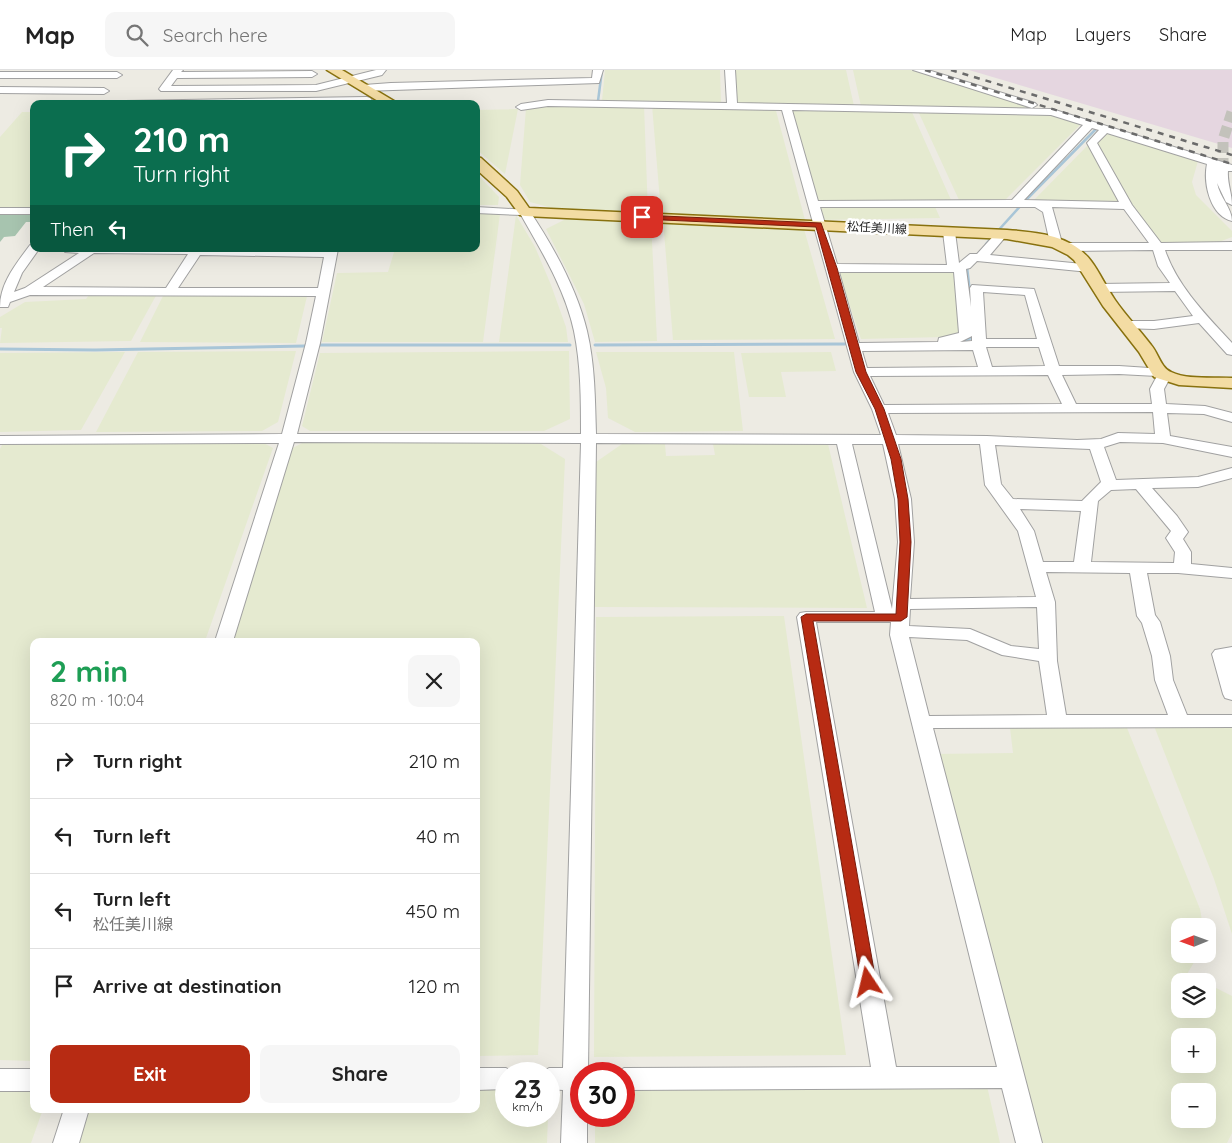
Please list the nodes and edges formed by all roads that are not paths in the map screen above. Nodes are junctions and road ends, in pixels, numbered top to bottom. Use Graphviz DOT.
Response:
graph roads {
  1 [pos="302,70"];
  2 [pos="333,70"];
  3 [pos="381,70"];
  4 [pos="598,70"];
  5 [pos="730,70"];
  6 [pos="918,70"];
  7 [pos="1,72"];
  8 [pos="118,72"];
  9 [pos="176,72"];
  10 [pos="312,74"];
  11 [pos="353,81"];
  12 [pos="457,81"];
  13 [pos="552,82"];
  14 [pos="316,88"];
  15 [pos="0,90"];
  16 [pos="104,91"];
  17 [pos="594,92"];
  18 [pos="450,97"];
  19 [pos="367,98"];
  20 [pos="550,98"];
  21 [pos="103,100"];
  22 [pos="286,100"];
  23 [pos="732,106"];
  24 [pos="521,107"];
  25 [pos="786,107"];
  26 [pos="1042,112"];
  27 [pos="1090,124"];
  28 [pos="1105,129"];
  29 [pos="1213,162"];
  30 [pos="480,165"];
  31 [pos="1229,168"];
  32 [pos="1232,185"];
  33 [pos="1232,202"];
  34 [pos="1014,203"];
  35 [pos="813,204"];
  36 [pos="1038,204"];
  37 [pos="1127,206"];
  38 [pos="0,210"];
  39 [pos="30,210"];
  40 [pos="480,210"];
  41 [pos="525,212"];
  42 [pos="1232,218"];
  43 [pos="819,225"];
  44 [pos="949,232"];
  45 [pos="996,234"];
  46 [pos="1062,245"];
  47 [pos="1232,246"];
  48 [pos="1158,247"];
  49 [pos="31,252"];
  50 [pos="88,252"];
  51 [pos="195,252"];
  52 [pos="332,252"];
  53 [pos="980,258"];
  54 [pos="957,267"];
  55 [pos="833,268"];
  56 [pos="1088,268"];
  57 [pos="1179,287"];
  58 [pos="969,288"];
  59 [pos="1100,288"];
  60 [pos="29,291"];
  61 [pos="170,292"];
  62 [pos="323,292"];
  63 [pos="3,303"];
  64 [pos="1202,319"];
  65 [pos="1126,326"];
  66 [pos="978,343"];
  67 [pos="1044,343"];
  68 [pos="853,344"];
  69 [pos="1232,351"];
  70 [pos="986,371"];
  71 [pos="1053,371"];
  72 [pos="861,372"];
  73 [pos="1162,374"];
  74 [pos="1232,384"];
  75 [pos="1071,408"];
  76 [pos="1159,408"];
  77 [pos="879,409"];
  78 [pos="1232,418"];
  79 [pos="288,438"];
  80 [pos="589,439"];
  81 [pos="1163,439"];
  82 [pos="0,440"];
  83 [pos="844,440"];
  84 [pos="890,440"];
  85 [pos="987,440"];
  86 [pos="1096,445"];
  87 [pos="1232,452"];
  88 [pos="1232,473"];
  89 [pos="1140,484"];
  90 [pos="1107,485"];
  91 [pos="1008,504"];
  92 [pos="1090,506"];
  93 [pos="1082,566"];
  94 [pos="1036,567"];
  95 [pos="1138,568"];
  96 [pos="1182,568"];
  97 [pos="1232,572"];
  98 [pos="1046,602"];
  99 [pos="897,617"];
  100 [pos="225,638"];
  101 [pos="1232,653"];
  102 [pos="1048,656"];
  103 [pos="1232,694"];
  104 [pos="1058,720"];
  105 [pos="1180,721"];
  106 [pos="1232,721"];
  107 [pos="921,722"];
  108 [pos="579,1062"];
  109 [pos="885,1077"];
  110 [pos="1012,1077"];
  111 [pos="480,1079"];
  112 [pos="495,1079"];
  113 [pos="635,1079"];
  114 [pos="0,1080"];
  115 [pos="30,1080"];
  116 [pos="75,1113"];
  117 [pos="575,1127"];
  118 [pos="66,1143"];
  119 [pos="574,1143"];
  120 [pos="1029,1143"];
  1 -- 10 [label="street"];
  2 -- 11 [label="main road"];
  3 -- 11 [label="street"];
  4 -- 17 [label="street"];
  5 -- 23 [label="street"];
  6 -- 26 [label="street"];
  7 -- 8 [label="street"];
  8 -- 16 [label="street"];
  9 -- 10 [label="street"];
  9 -- 14 [label="street"];
  10 -- 14 [label="street"];
  11 -- 14 [label="street"];
  11 -- 19 [label="main road"];
  12 -- 13 [label="street"];
  12 -- 18 [label="street"];
  12 -- 19 [label="street"];
  13 -- 17 [label="street"];
  13 -- 20 [label="street"];
  15 -- 16 [label="street"];
  16 -- 21 [label="street"];
  17 -- 23 [label="street"];
  17 -- 24 [label="street"];
  19 -- 22 [label="street"];
  23 -- 25 [label="street"];
  25 -- 26 [label="street"];
  25 -- 35 [label="street"];
  26 -- 27 [label="street"];
  27 -- 28 [label="street"];
  27 -- 34 [label="street"];
  28 -- 29 [label="street"];
  28 -- 37 [label="street"];
  29 -- 31 [label="street"];
  29 -- 42 [label="street"];
  30 -- 41 [label="main road"];
  31 -- 32 [label="street"];
  31 -- 33 [label="street"];
  34 -- 35 [label="street"];
  34 -- 36 [label="street"];
  35 -- 43 [label="street"];
  36 -- 37 [label="street"];
  36 -- 46 [label="street"];
  37 -- 48 [label="street"];
  38 -- 39 [label="street"];
  40 -- 41 [label="street"];
  41 -- 43 [label="main road, 松任美川線"];
  41 -- 80 [label="street"];
  43 -- 44 [label="main road, 松任美川線"];
  43 -- 55 [label="street"];
  44 -- 45 [label="main road, 松任美川線"];
  44 -- 54 [label="street"];
  45 -- 46 [label="main road, 松任美川線"];
  45 -- 53 [label="street"];
  46 -- 48 [label="street"];
  46 -- 56 [label="main road"];
  47 -- 48 [label="street"];
  48 -- 57 [label="street"];
  49 -- 63 [label="street"];
  50 -- 60 [label="street"];
  51 -- 61 [label="street"];
  52 -- 62 [label="street"];
  53 -- 54 [label="street"];
  53 -- 56 [label="street"];
  54 -- 55 [label="street"];
  54 -- 58 [label="street"];
  55 -- 68 [label="street"];
  56 -- 59 [label="main road"];
  57 -- 59 [label="street"];
  57 -- 64 [label="street"];
  58 -- 66 [label="street"];
  58 -- 67 [label="street"];
  58 -- 68 [label="street"];
  59 -- 65 [label="main road"];
  60 -- 61 [label="street"];
  60 -- 63 [label="street"];
  61 -- 62 [label="street"];
  62 -- 79 [label="street"];
  64 -- 65 [label="street"];
  64 -- 69 [label="street"];
  65 -- 73 [label="main road"];
  66 -- 67 [label="street"];
  66 -- 68 [label="street"];
  66 -- 70 [label="street"];
  67 -- 71 [label="street"];
  68 -- 72 [label="street"];
  70 -- 71 [label="street"];
  70 -- 72 [label="street"];
  71 -- 73 [label="street"];
  71 -- 75 [label="street"];
  72 -- 77 [label="street"];
  73 -- 74 [label="main road"];
  73 -- 76 [label="street"];
  75 -- 76 [label="street"];
  75 -- 77 [label="street"];
  76 -- 78 [label="street"];
  76 -- 81 [label="street"];
  77 -- 84 [label="street"];
  79 -- 80 [label="street"];
  79 -- 82 [label="street"];
  79 -- 100 [label="street"];
  80 -- 83 [label="street"];
  80 -- 108 [label="street"];
  81 -- 86 [label="street"];
  81 -- 87 [label="street"];
  83 -- 84 [label="street"];
  83 -- 99 [label="street"];
  84 -- 85 [label="street"];
  84 -- 99 [label="street"];
  85 -- 86 [label="street"];
  85 -- 91 [label="street"];
  86 -- 90 [label="street"];
  88 -- 89 [label="street"];
  89 -- 90 [label="street"];
  89 -- 96 [label="street"];
  90 -- 92 [label="street"];
  91 -- 92 [label="street"];
  91 -- 94 [label="street"];
  92 -- 93 [label="street"];
  93 -- 94 [label="street"];
  93 -- 95 [label="street"];
  94 -- 98 [label="street"];
  95 -- 96 [label="street"];
  95 -- 105 [label="street"];
  96 -- 97 [label="street"];
  98 -- 99 [label="street"];
  98 -- 102 [label="street"];
  99 -- 102 [label="street"];
  99 -- 107 [label="street"];
  99 -- 109 [label="street"];
  101 -- 103 [label="street"];
  102 -- 104 [label="street"];
  104 -- 105 [label="street"];
  104 -- 107 [label="street"];
  105 -- 106 [label="street"];
  107 -- 110 [label="street"];
  109 -- 110 [label="street"];
  109 -- 113 [label="street"];
  110 -- 120 [label="street"];
  111 -- 112 [label="street"];
  114 -- 115 [label="street"];
  116 -- 118 [label="street"];
  117 -- 119 [label="street"];
}
